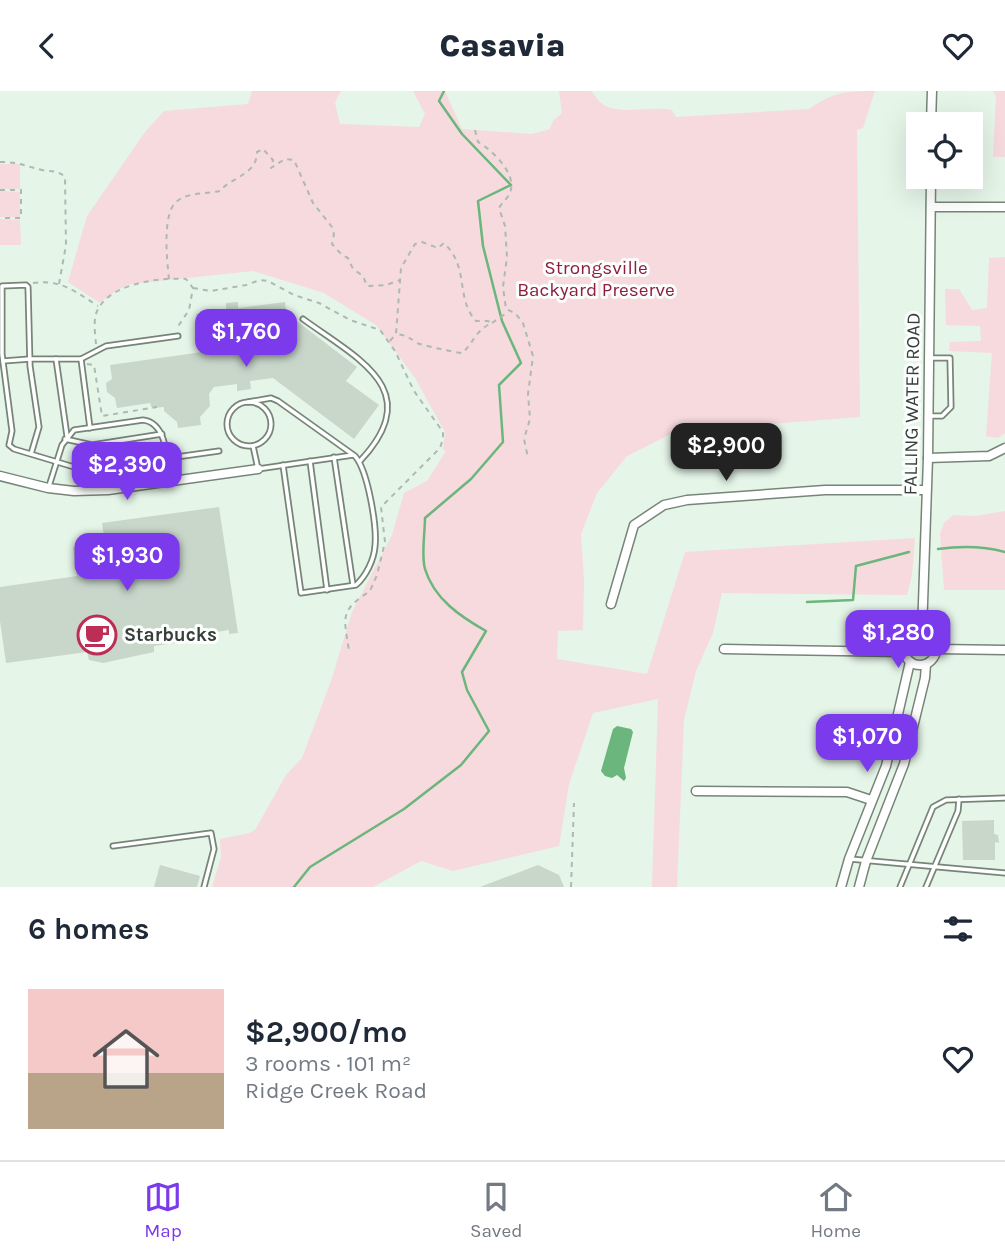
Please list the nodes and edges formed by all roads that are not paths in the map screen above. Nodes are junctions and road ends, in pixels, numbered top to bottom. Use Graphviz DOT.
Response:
graph roads {
  1 [pos="932,91"];
  2 [pos="931,112"];
  3 [pos="931,189"];
  4 [pos="930,207"];
  5 [pos="1005,207"];
  6 [pos="303,319"];
  7 [pos="178,336"];
  8 [pos="929,358"];
  9 [pos="30,359"];
  10 [pos="56,359"];
  11 [pos="81,359"];
  12 [pos="3,361"];
  13 [pos="248,402"];
  14 [pos="928,417"];
  15 [pos="90,428"];
  16 [pos="162,434"];
  17 [pos="66,438"];
  18 [pos="253,446"];
  19 [pos="1005,448"];
  20 [pos="219,451"];
  21 [pos="31,454"];
  22 [pos="353,455"];
  23 [pos="334,457"];
  24 [pos="166,459"];
  25 [pos="928,459"];
  26 [pos="310,461"];
  27 [pos="359,461"];
  28 [pos="56,462"];
  29 [pos="283,465"];
  30 [pos="258,469"];
  31 [pos="0,476"];
  32 [pos="169,481"];
  33 [pos="48,488"];
  34 [pos="926,489"];
  35 [pos="353,585"];
  36 [pos="327,590"];
  37 [pos="611,604"];
  38 [pos="922,632"];
  39 [pos="724,649"];
  40 [pos="937,649"];
  41 [pos="1005,650"];
  42 [pos="904,652"];
  43 [pos="910,662"];
  44 [pos="926,664"];
  45 [pos="696,791"];
  46 [pos="1005,798"];
  47 [pos="959,799"];
  48 [pos="872,800"];
  49 [pos="113,846"];
  50 [pos="849,859"];
  51 [pos="866,862"];
  52 [pos="909,865"];
  53 [pos="933,867"];
  54 [pos="1005,873"];
  55 [pos="204,887"];
  56 [pos="841,887"];
  57 [pos="859,887"];
  58 [pos="900,887"];
  59 [pos="926,887"];
  1 -- 2 [label="street"];
  3 -- 4 [label="street, FALLING WATER ROAD"];
  4 -- 5 [label="street"];
  4 -- 8 [label="street, FALLING WATER ROAD"];
  6 -- 27 [label="lane"];
  7 -- 11 [label="lane"];
  8 -- 14 [label="street, FALLING WATER ROAD"];
  8 -- 14 [label="lane"];
  9 -- 10 [label="lane"];
  9 -- 12 [label="lane"];
  9 -- 12 [label="lane"];
  9 -- 21 [label="lane"];
  10 -- 11 [label="lane"];
  10 -- 17 [label="lane"];
  11 -- 15 [label="lane"];
  12 -- 21 [label="lane"];
  13 -- 18 [label="lane"];
  13 -- 18 [label="lane"];
  13 -- 22 [label="lane"];
  14 -- 25 [label="street, FALLING WATER ROAD"];
  15 -- 16 [label="lane"];
  15 -- 17 [label="lane"];
  16 -- 17 [label="lane"];
  16 -- 24 [label="lane"];
  17 -- 28 [label="lane"];
  18 -- 30 [label="lane"];
  19 -- 25 [label="street"];
  20 -- 24 [label="lane"];
  21 -- 28 [label="lane"];
  22 -- 23 [label="lane"];
  22 -- 27 [label="lane"];
  23 -- 26 [label="lane"];
  23 -- 35 [label="lane"];
  24 -- 28 [label="lane"];
  24 -- 32 [label="lane"];
  25 -- 34 [label="street, FALLING WATER ROAD"];
  26 -- 29 [label="lane"];
  26 -- 36 [label="lane"];
  27 -- 35 [label="lane"];
  28 -- 33 [label="lane"];
  29 -- 30 [label="lane"];
  29 -- 36 [label="lane"];
  30 -- 32 [label="street"];
  31 -- 33 [label="street"];
  32 -- 33 [label="street"];
  34 -- 37 [label="street"];
  34 -- 38 [label="street, FALLING WATER ROAD"];
  35 -- 36 [label="lane"];
  38 -- 40 [label="street"];
  38 -- 42 [label="street"];
  39 -- 42 [label="street"];
  40 -- 41 [label="street"];
  40 -- 44 [label="street"];
  42 -- 43 [label="street"];
  43 -- 44 [label="street"];
  43 -- 48 [label="street"];
  44 -- 51 [label="street"];
  45 -- 48 [label="street"];
  46 -- 47 [label="lane"];
  47 -- 52 [label="lane"];
  47 -- 53 [label="lane"];
  48 -- 50 [label="street"];
  49 -- 55 [label="lane"];
  50 -- 51 [label="lane"];
  50 -- 56 [label="street"];
  51 -- 52 [label="lane"];
  51 -- 57 [label="street"];
  52 -- 53 [label="lane"];
  52 -- 58 [label="lane"];
  53 -- 54 [label="lane"];
  53 -- 59 [label="lane"];
}
